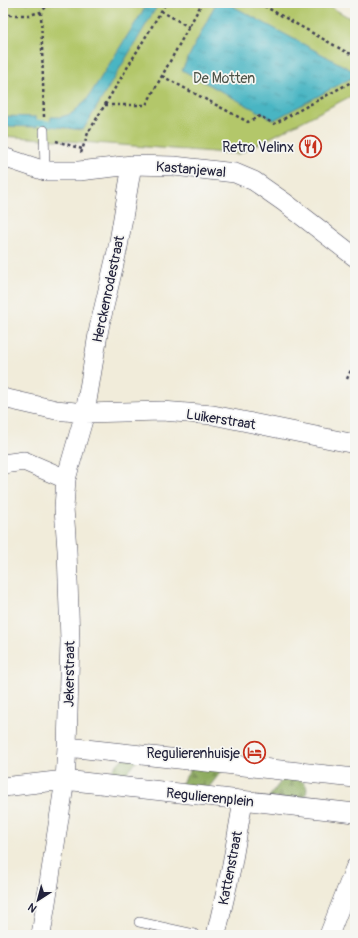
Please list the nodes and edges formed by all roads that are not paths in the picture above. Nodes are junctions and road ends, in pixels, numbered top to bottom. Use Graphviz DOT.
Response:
graph roads {
  1 [pos="44,133"];
  2 [pos="3,157"];
  3 [pos="132,165"];
  4 [pos="46,171"];
  5 [pos="355,257"];
  6 [pos="3,398"];
  7 [pos="85,413"];
  8 [pos="355,444"];
  9 [pos="3,464"];
  10 [pos="66,479"];
  11 [pos="67,747"];
  12 [pos="355,778"];
  13 [pos="65,780"];
  14 [pos="3,787"];
  15 [pos="243,801"];
  16 [pos="355,812"];
  17 [pos="355,868"];
  18 [pos="139,922"];
  19 [pos="194,934"];
  20 [pos="41,935"];
  21 [pos="216,935"];
  22 [pos="329,935"];
  1 -- 4 [label="lane"];
  2 -- 4 [label="street, Kastanjewal"];
  3 -- 4 [label="street, Kastanjewal"];
  3 -- 5 [label="street, Kastanjewal"];
  3 -- 7 [label="street, Herckenrodestraat"];
  6 -- 7 [label="street, Luikerstraat"];
  7 -- 8 [label="street, Luikerstraat"];
  7 -- 10 [label="street, Jekerstraat"];
  9 -- 10 [label="street"];
  10 -- 11 [label="street, Jekerstraat"];
  11 -- 12 [label="street"];
  11 -- 13 [label="street, Jekerstraat"];
  13 -- 14 [label="street, Regulierenplein"];
  13 -- 15 [label="street, Regulierenplein"];
  13 -- 20 [label="street, Jekerstraat"];
  15 -- 16 [label="street, Regulierenplein"];
  15 -- 21 [label="street, Kattenstraat"];
  17 -- 22 [label="street"];
  18 -- 19 [label="lane"];
}
